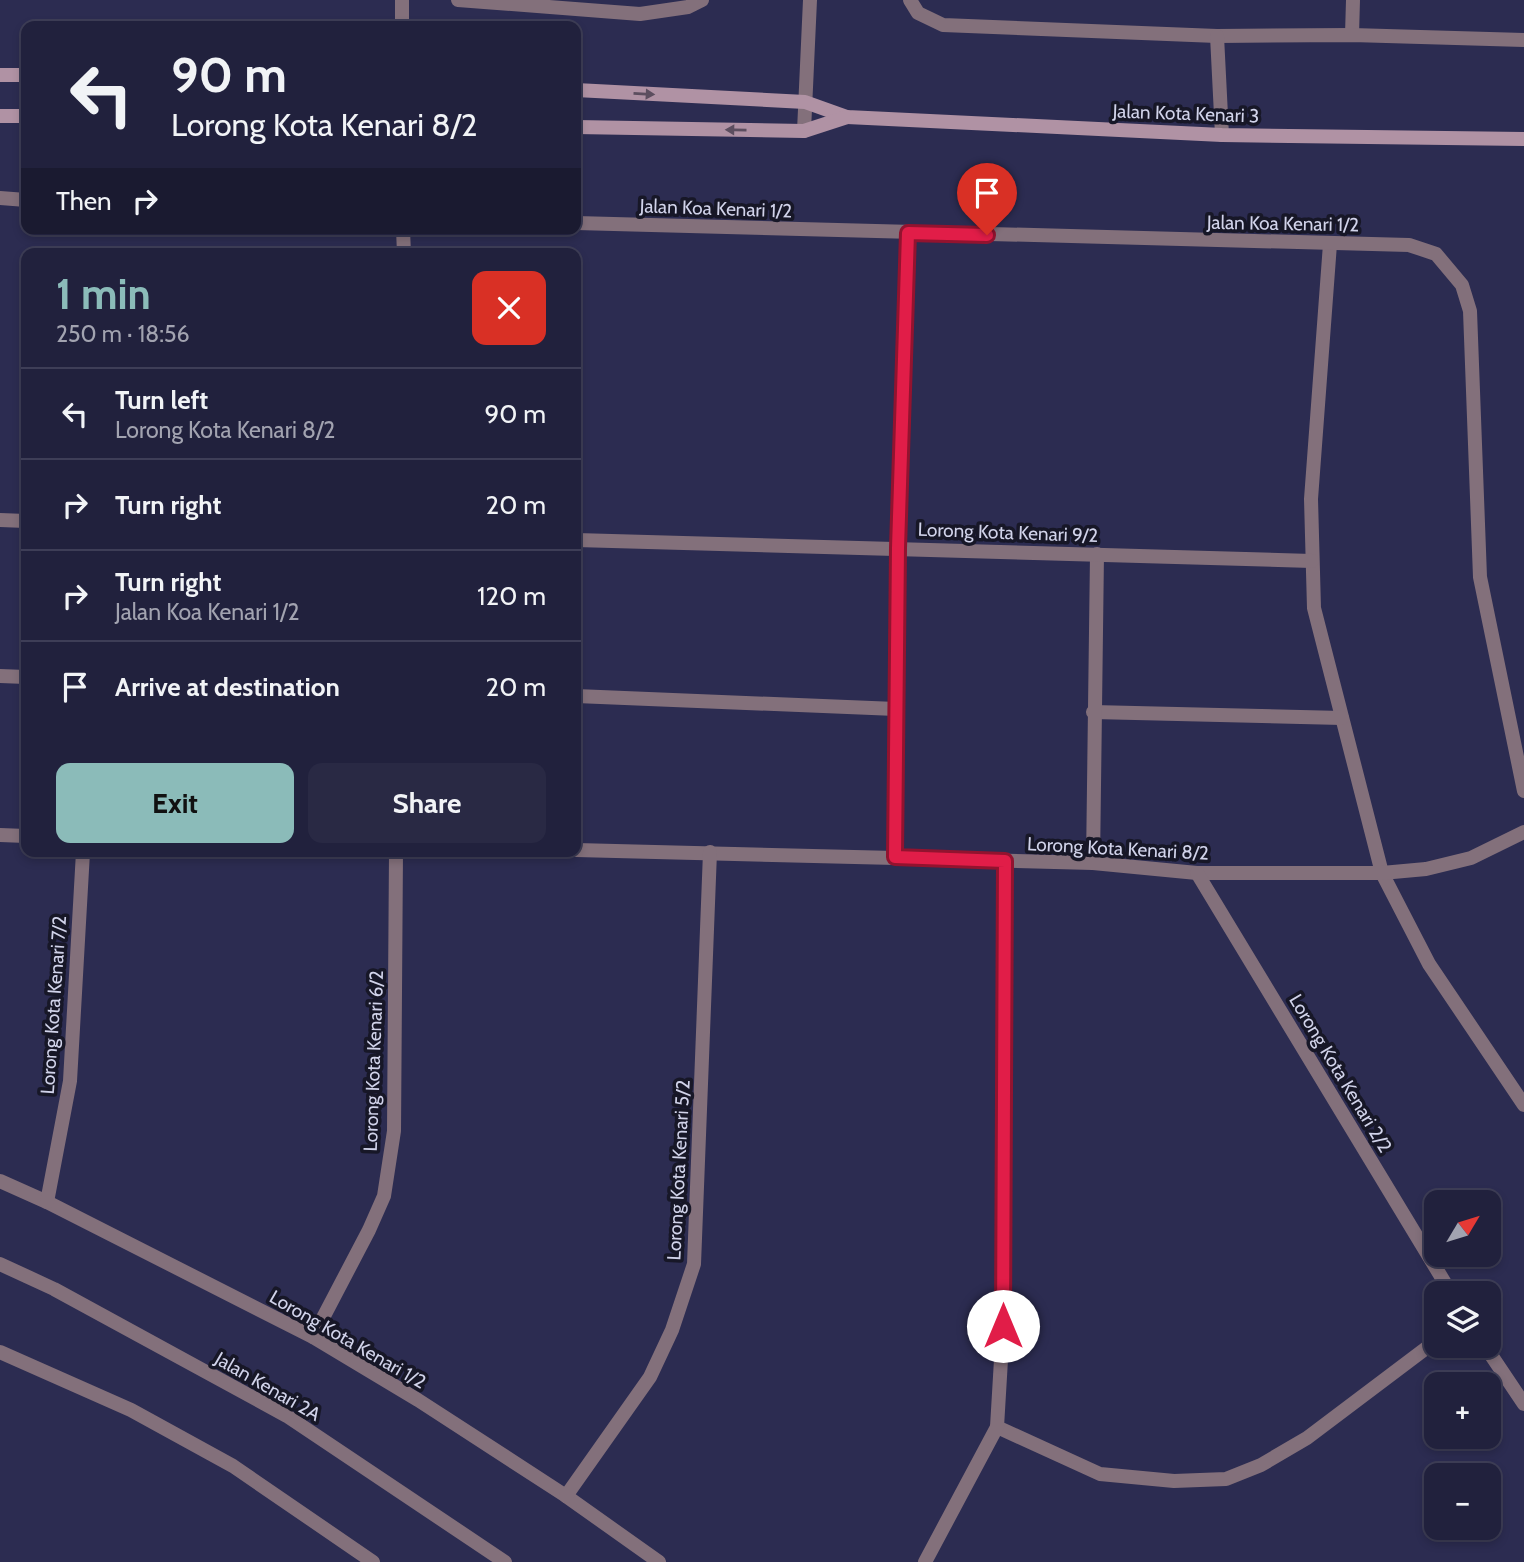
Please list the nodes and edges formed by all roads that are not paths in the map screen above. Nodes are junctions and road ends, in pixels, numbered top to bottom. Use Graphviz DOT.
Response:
graph roads {
  1 [pos="402,0"];
  2 [pos="458,0"];
  3 [pos="810,0"];
  4 [pos="909,0"];
  5 [pos="1353,0"];
  6 [pos="695,3"];
  7 [pos="402,21"];
  8 [pos="1352,35"];
  9 [pos="1217,36"];
  10 [pos="1524,40"];
  11 [pos="0,75"];
  12 [pos="21,75"];
  13 [pos="581,90"];
  14 [pos="805,102"];
  15 [pos="0,116"];
  16 [pos="21,116"];
  17 [pos="847,117"];
  18 [pos="581,127"];
  19 [pos="804,131"];
  20 [pos="1222,135"];
  21 [pos="1524,139"];
  22 [pos="0,198"];
  23 [pos="21,200"];
  24 [pos="581,223"];
  25 [pos="908,233"];
  26 [pos="1330,244"];
  27 [pos="0,520"];
  28 [pos="21,521"];
  29 [pos="581,540"];
  30 [pos="898,548"];
  31 [pos="1097,554"];
  32 [pos="1312,561"];
  33 [pos="0,676"];
  34 [pos="21,677"];
  35 [pos="581,696"];
  36 [pos="896,709"];
  37 [pos="1093,712"];
  38 [pos="1342,718"];
  39 [pos="1524,791"];
  40 [pos="1524,832"];
  41 [pos="0,835"];
  42 [pos="21,836"];
  43 [pos="581,850"];
  44 [pos="710,852"];
  45 [pos="83,857"];
  46 [pos="396,857"];
  47 [pos="895,857"];
  48 [pos="1005,861"];
  49 [pos="1093,863"];
  50 [pos="1197,873"];
  51 [pos="1382,873"];
  52 [pos="1524,1105"];
  53 [pos="0,1181"];
  54 [pos="47,1202"];
  55 [pos="0,1264"];
  56 [pos="1444,1281"];
  57 [pos="313,1337"];
  58 [pos="1424,1350"];
  59 [pos="0,1352"];
  60 [pos="1493,1358"];
  61 [pos="1524,1404"];
  62 [pos="997,1427"];
  63 [pos="566,1496"];
  64 [pos="373,1562"];
  65 [pos="505,1562"];
  66 [pos="659,1562"];
  67 [pos="925,1562"];
  1 -- 7 [label="street"];
  2 -- 6 [label="street"];
  3 -- 14 [label="street"];
  4 -- 9 [label="street"];
  5 -- 8 [label="street"];
  8 -- 9 [label="street"];
  8 -- 10 [label="street"];
  9 -- 20 [label="street"];
  11 -- 12 [label="main road"];
  13 -- 14 [label="main road, Jalan Kota Kenari 3, one-way"];
  14 -- 17 [label="main road, Jalan Kota Kenari 3"];
  14 -- 19 [label="street"];
  15 -- 16 [label="main road"];
  17 -- 19 [label="main road, Jalan Kota Kenari 3"];
  17 -- 20 [label="main road, Jalan Kota Kenari 3"];
  19 -- 18 [label="main road, Jalan Kota Kenari 3, one-way"];
  20 -- 21 [label="main road, Jalan Kota Kenari 3"];
  22 -- 23 [label="street"];
  24 -- 25 [label="street, Jalan Koa Kenari 1/2"];
  25 -- 26 [label="street, Jalan Koa Kenari 1/2"];
  25 -- 30 [label="street"];
  26 -- 32 [label="street"];
  26 -- 39 [label="street, Jalan Koa Kenari 1/2"];
  27 -- 28 [label="street"];
  29 -- 30 [label="street, Lorong Kota Kenari 9/2"];
  30 -- 31 [label="street, Lorong Kota Kenari 9/2"];
  30 -- 36 [label="street"];
  31 -- 32 [label="street, Lorong Kota Kenari 9/2"];
  31 -- 37 [label="street"];
  32 -- 38 [label="street"];
  33 -- 34 [label="street"];
  35 -- 36 [label="street"];
  36 -- 47 [label="street"];
  37 -- 38 [label="street"];
  37 -- 49 [label="street"];
  38 -- 51 [label="street"];
  40 -- 51 [label="street, Lorong Kota Kenari 8/2"];
  41 -- 42 [label="street"];
  43 -- 44 [label="street, Lorong Kota Kenari 8/2"];
  44 -- 47 [label="street, Lorong Kota Kenari 8/2"];
  44 -- 63 [label="street, Lorong Kota Kenari 5/2"];
  45 -- 54 [label="street, Lorong Kota Kenari 7/2"];
  46 -- 57 [label="street, Lorong Kota Kenari 6/2"];
  47 -- 48 [label="street, Lorong Kota Kenari 8/2"];
  48 -- 49 [label="street, Lorong Kota Kenari 8/2"];
  48 -- 62 [label="street"];
  49 -- 50 [label="street, Lorong Kota Kenari 8/2"];
  50 -- 51 [label="street, Lorong Kota Kenari 8/2"];
  50 -- 56 [label="street, Lorong Kota Kenari 2/2"];
  51 -- 52 [label="street"];
  53 -- 54 [label="street, Lorong Kota Kenari 1/2"];
  54 -- 57 [label="street, Lorong Kota Kenari 1/2"];
  55 -- 65 [label="street, Jalan Kenari 2A"];
  57 -- 63 [label="street, Lorong Kota Kenari 1/2"];
  58 -- 62 [label="street"];
  59 -- 64 [label="street"];
  60 -- 61 [label="street"];
  62 -- 67 [label="street"];
  63 -- 66 [label="street, Lorong Kota Kenari 1/2"];
}
